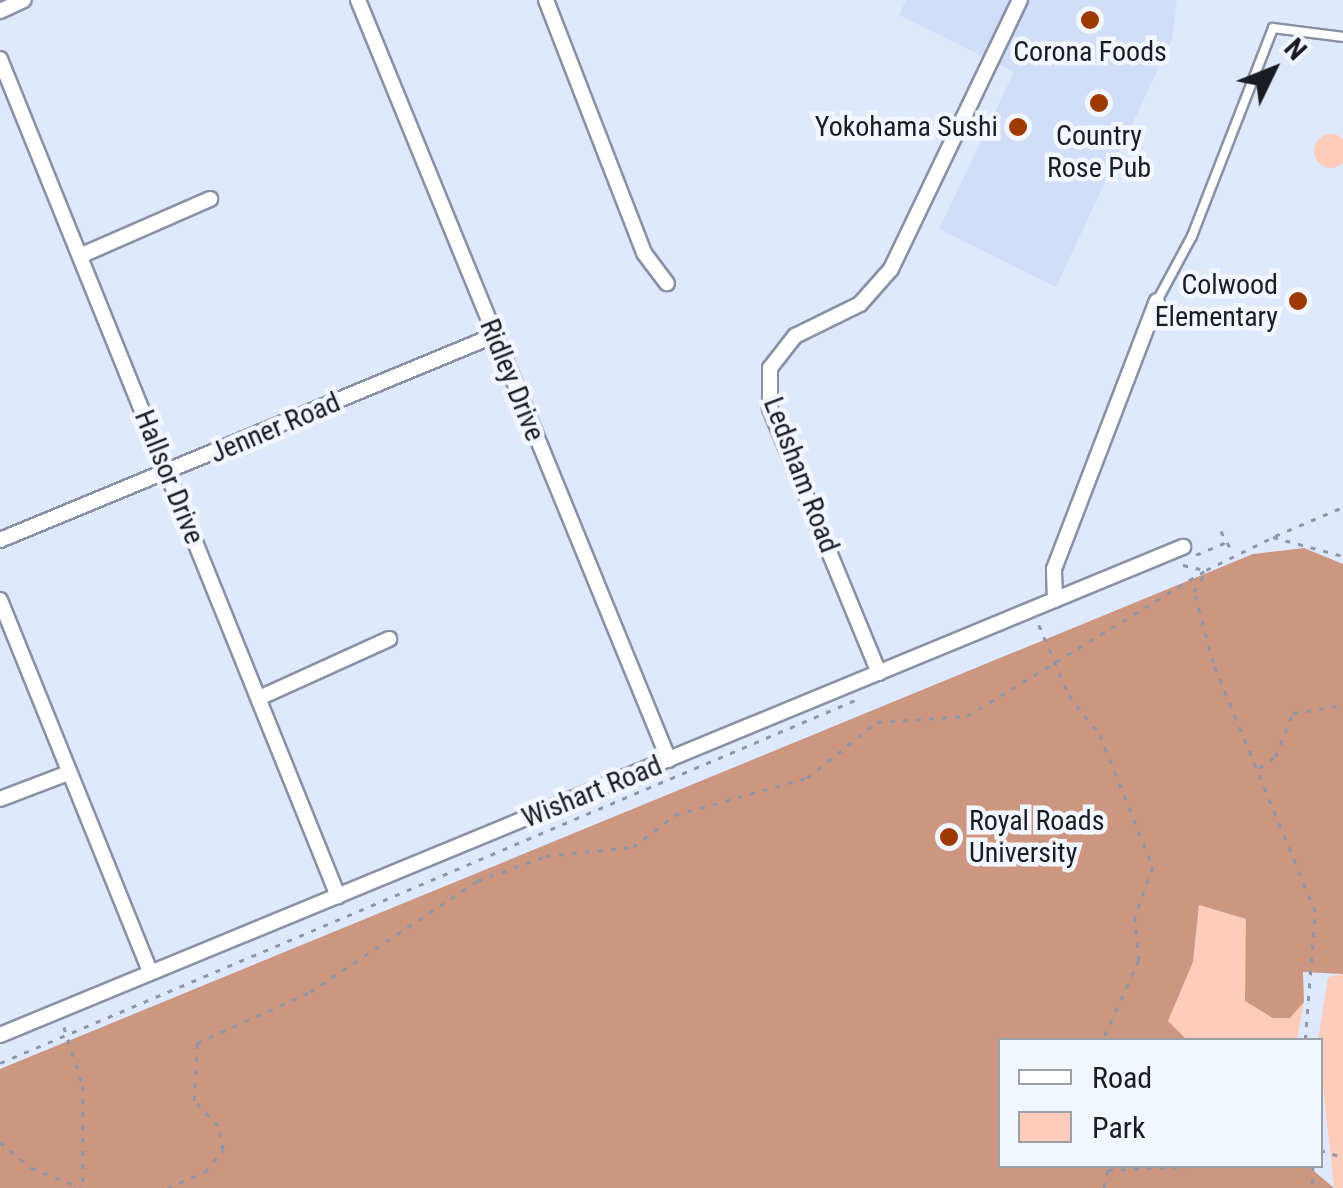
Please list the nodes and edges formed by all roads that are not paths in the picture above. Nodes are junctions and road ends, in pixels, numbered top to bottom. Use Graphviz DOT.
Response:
graph roads {
  1 [pos="24,0"];
  2 [pos="358,0"];
  3 [pos="546,0"];
  4 [pos="1020,0"];
  5 [pos="0,11"];
  6 [pos="1343,37"];
  7 [pos="0,60"];
  8 [pos="210,199"];
  9 [pos="82,254"];
  10 [pos="667,283"];
  11 [pos="1156,302"];
  12 [pos="494,336"];
  13 [pos="167,474"];
  14 [pos="0,540"];
  15 [pos="1181,555"];
  16 [pos="0,600"];
  17 [pos="1055,608"];
  18 [pos="390,639"];
  19 [pos="879,673"];
  20 [pos="259,698"];
  21 [pos="668,760"];
  22 [pos="68,773"];
  23 [pos="0,799"];
  24 [pos="338,896"];
  25 [pos="150,972"];
  26 [pos="0,1035"];
  1 -- 5 [label="street"];
  2 -- 12 [label="street, Ridley Drive"];
  3 -- 10 [label="street"];
  4 -- 19 [label="street, Ledsham Road"];
  6 -- 11 [label="lane"];
  7 -- 9 [label="street, Hallsor Drive"];
  8 -- 9 [label="street"];
  9 -- 13 [label="street, Hallsor Drive"];
  11 -- 17 [label="street"];
  12 -- 13 [label="street, Jenner Road"];
  12 -- 21 [label="street, Ridley Drive"];
  13 -- 14 [label="street, Jenner Road"];
  13 -- 20 [label="street, Hallsor Drive"];
  15 -- 17 [label="street, Wishart Road"];
  16 -- 22 [label="street"];
  17 -- 19 [label="street, Wishart Road"];
  18 -- 20 [label="street"];
  19 -- 21 [label="street, Wishart Road"];
  20 -- 24 [label="street, Hallsor Drive"];
  21 -- 24 [label="street, Wishart Road"];
  22 -- 23 [label="street"];
  22 -- 25 [label="street"];
  24 -- 25 [label="street, Wishart Road"];
  25 -- 26 [label="street, Wishart Road"];
}
